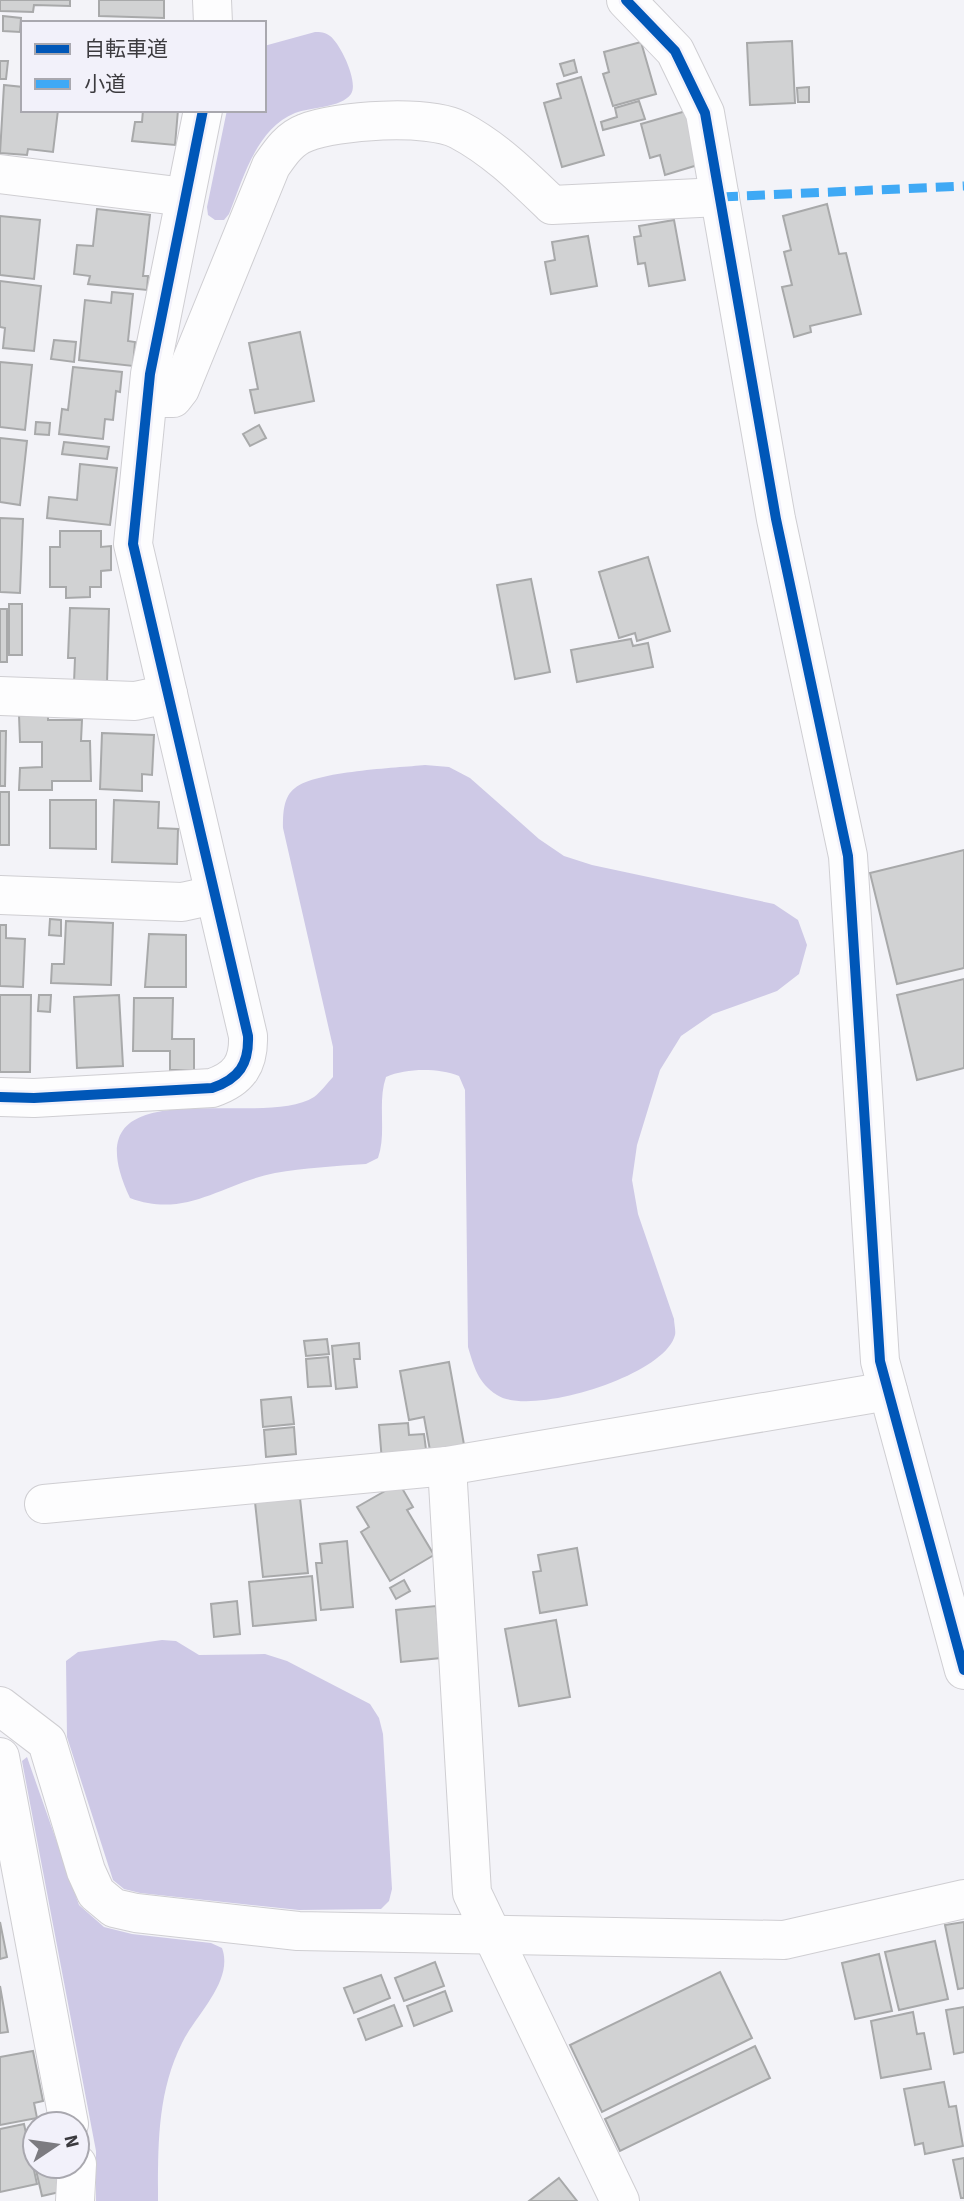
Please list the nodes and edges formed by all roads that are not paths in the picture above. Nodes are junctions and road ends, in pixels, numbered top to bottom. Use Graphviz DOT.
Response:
graph roads {
  1 [pos="212,0"];
  2 [pos="626,0"];
  3 [pos="213,21"];
  4 [pos="203,112"];
  5 [pos="0,174"];
  6 [pos="186,197"];
  7 [pos="720,197"];
  8 [pos="148,398"];
  9 [pos="168,694"];
  10 [pos="0,696"];
  11 [pos="0,895"];
  12 [pos="214,895"];
  13 [pos="0,1097"];
  14 [pos="888,1391"];
  15 [pos="447,1466"];
  16 [pos="44,1504"];
  17 [pos="964,1670"];
  18 [pos="0,1706"];
  19 [pos="0,1757"];
  20 [pos="964,1899"];
  21 [pos="491,1934"];
  22 [pos="66,2110"];
  23 [pos="76,2180"];
  24 [pos="75,2201"];
  25 [pos="620,2201"];
  1 -- 3 [label="street"];
  2 -- 7 [label="street"];
  4 -- 6 [label="street"];
  5 -- 6 [label="street"];
  6 -- 8 [label="street"];
  7 -- 8 [label="street"];
  7 -- 14 [label="street"];
  8 -- 9 [label="street"];
  9 -- 10 [label="street"];
  9 -- 12 [label="street"];
  11 -- 12 [label="street"];
  12 -- 13 [label="street"];
  14 -- 15 [label="street"];
  14 -- 17 [label="street"];
  15 -- 16 [label="street"];
  15 -- 21 [label="street"];
  18 -- 21 [label="street"];
  19 -- 22 [label="street"];
  20 -- 21 [label="street"];
  21 -- 25 [label="street"];
  23 -- 24 [label="street"];
}
